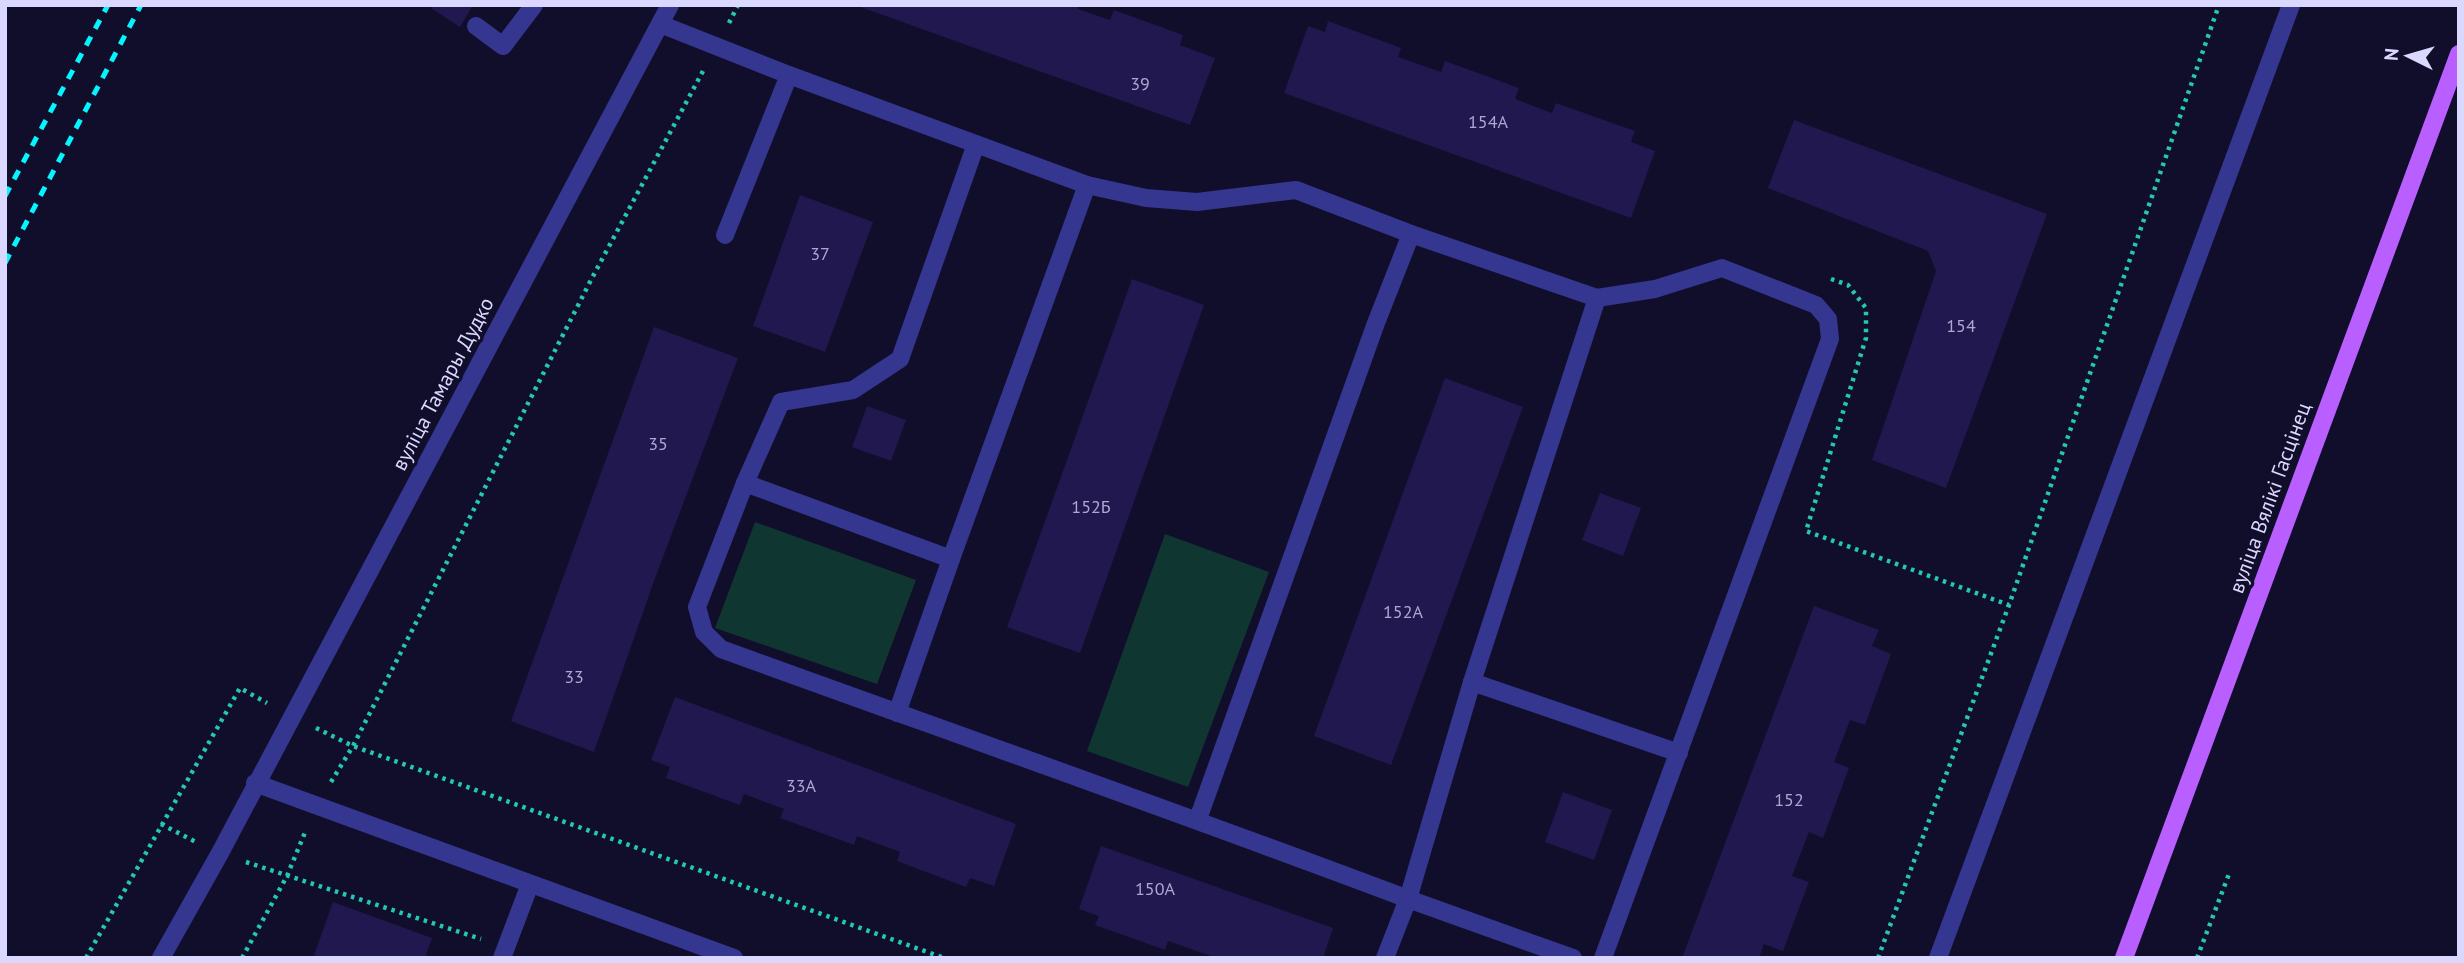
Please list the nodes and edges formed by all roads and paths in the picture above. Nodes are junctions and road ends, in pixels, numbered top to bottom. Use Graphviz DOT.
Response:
graph roads {
  1 [pos="534,5"];
  2 [pos="670,5"];
  3 [pos="738,5"];
  4 [pos="2219,5"];
  5 [pos="2291,5"];
  6 [pos="660,24"];
  7 [pos="476,26"];
  8 [pos="716,46"];
  9 [pos="2459,54"];
  10 [pos="789,75"];
  11 [pos="976,144"];
  12 [pos="1087,185"];
  13 [pos="725,234"];
  14 [pos="1411,234"];
  15 [pos="1822,275"];
  16 [pos="1597,298"];
  17 [pos="745,483"];
  18 [pos="951,559"];
  19 [pos="2009,605"];
  20 [pos="1472,682"];
  21 [pos="897,713"];
  22 [pos="1679,753"];
  23 [pos="255,783"];
  24 [pos="316,805"];
  25 [pos="1198,819"];
  26 [pos="161,824"];
  27 [pos="220,853"];
  28 [pos="2229,874"];
  29 [pos="288,876"];
  30 [pos="530,884"];
  31 [pos="1408,899"];
  32 [pos="504,952"];
  33 [pos="161,958"];
  34 [pos="242,958"];
  35 [pos="734,958"];
  36 [pos="1385,958"];
  37 [pos="1573,958"];
  38 [pos="1603,958"];
  39 [pos="1878,958"];
  40 [pos="1938,958"];
  41 [pos="2124,958"];
  42 [pos="2197,958"];
  1 -- 7 [label="street"];
  2 -- 6 [label="street, вуліца Тамары Дудко"];
  3 -- 8 [label="path"];
  4 -- 19 [label="path"];
  5 -- 40 [label="street"];
  6 -- 8 [label="street"];
  6 -- 23 [label="street, вуліца Тамары Дудко"];
  8 -- 10 [label="street"];
  8 -- 24 [label="path"];
  9 -- 41 [label="main road, вуліца Вялікі Гасцінец"];
  10 -- 11 [label="street"];
  10 -- 13 [label="street"];
  11 -- 12 [label="street"];
  11 -- 17 [label="street"];
  12 -- 14 [label="street"];
  12 -- 18 [label="street"];
  14 -- 16 [label="street"];
  14 -- 25 [label="street"];
  15 -- 19 [label="path"];
  16 -- 20 [label="street"];
  16 -- 22 [label="street"];
  17 -- 18 [label="street"];
  17 -- 21 [label="street"];
  18 -- 21 [label="street"];
  19 -- 39 [label="path"];
  20 -- 22 [label="street"];
  20 -- 31 [label="street"];
  21 -- 25 [label="street"];
  22 -- 38 [label="street"];
  23 -- 24 [label="street"];
  23 -- 27 [label="street, вуліца Тамары Дудко"];
  24 -- 29 [label="path"];
  24 -- 30 [label="street"];
  25 -- 31 [label="street"];
  26 -- 27 [label="path"];
  27 -- 29 [label="path"];
  27 -- 33 [label="street, вуліца Тамары Дудко"];
  28 -- 42 [label="path"];
  29 -- 32 [label="path"];
  29 -- 34 [label="path"];
  30 -- 32 [label="street"];
  30 -- 35 [label="street"];
  31 -- 36 [label="street"];
  31 -- 37 [label="street"];
}
